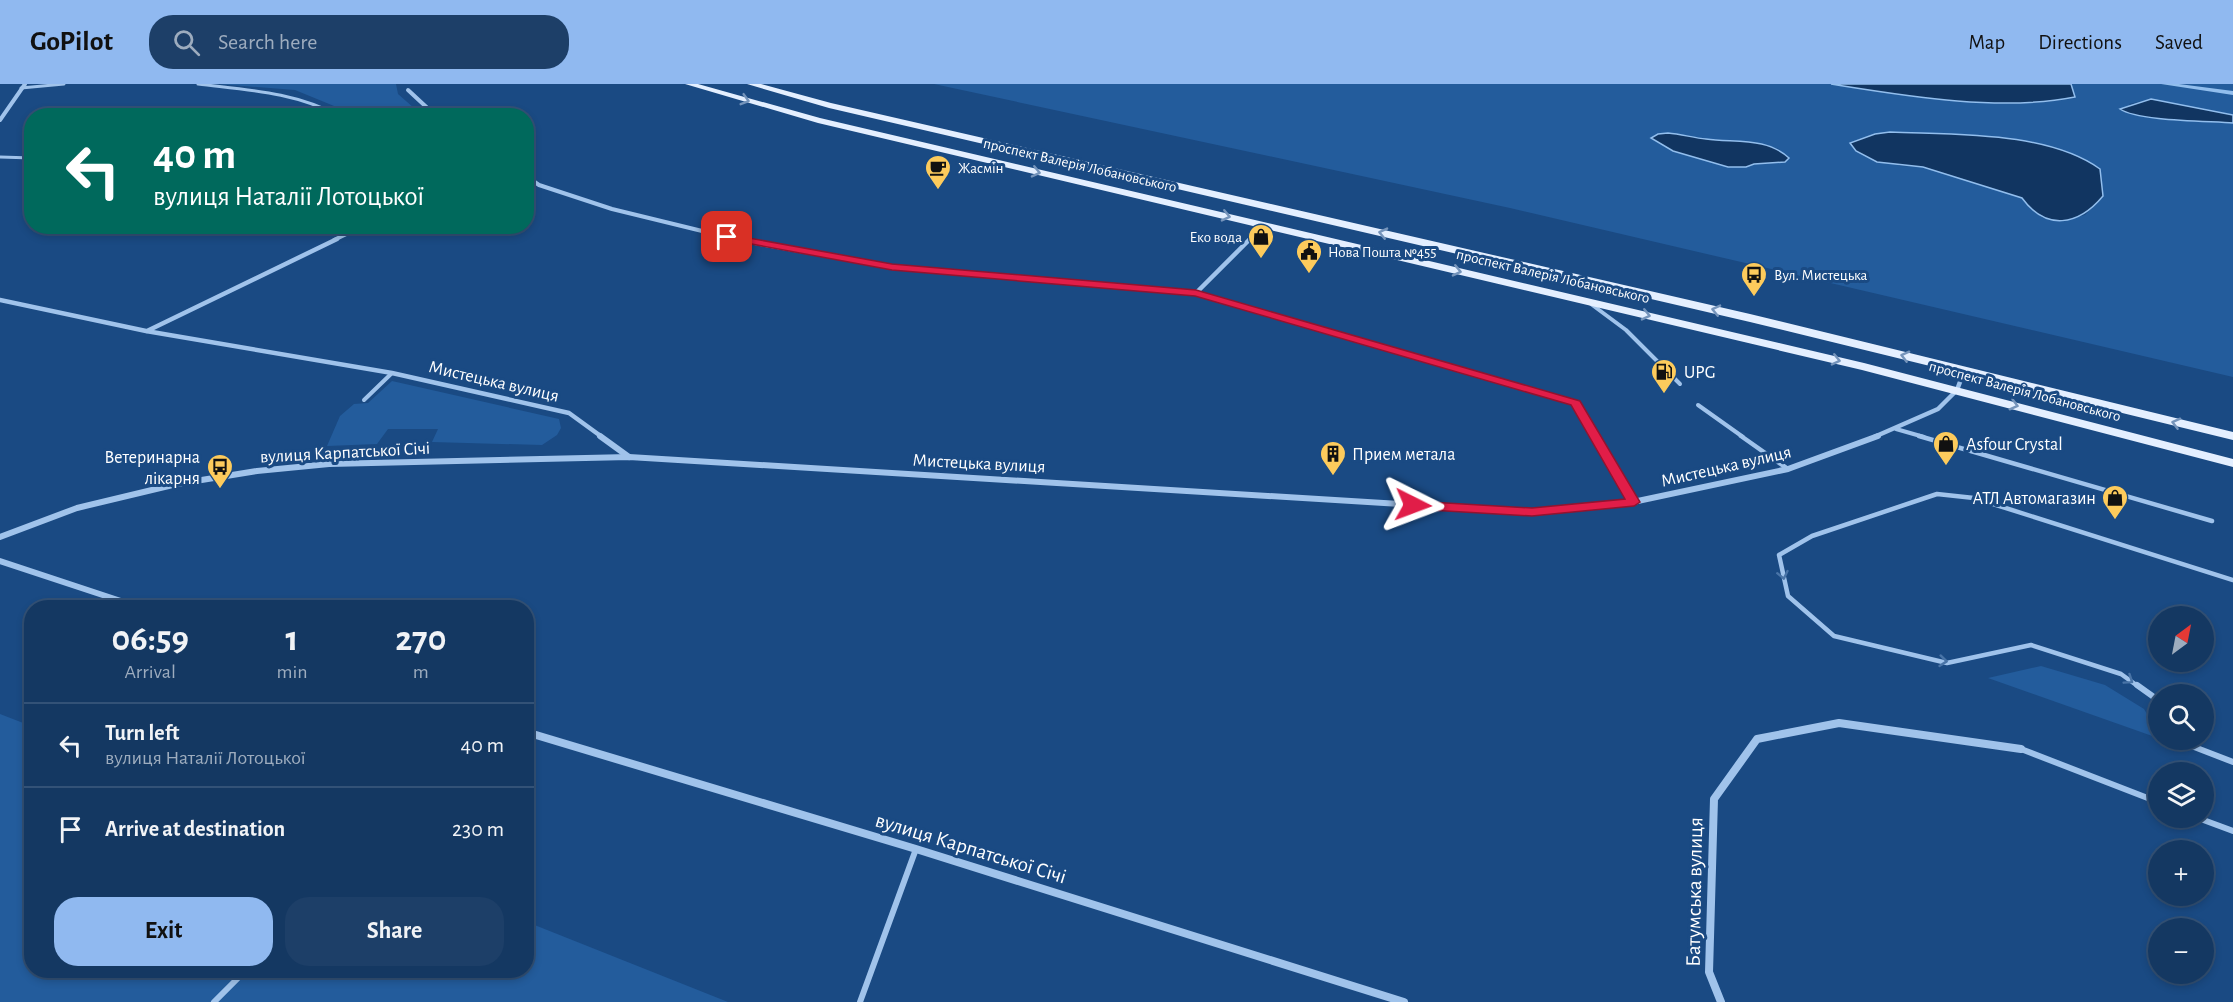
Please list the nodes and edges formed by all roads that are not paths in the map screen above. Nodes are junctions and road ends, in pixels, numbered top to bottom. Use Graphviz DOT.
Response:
graph roads {
  1 [pos="64,84"];
  2 [pos="198,84"];
  3 [pos="689,84"];
  4 [pos="751,84"];
  5 [pos="23,86"];
  6 [pos="408,90"];
  7 [pos="323,108"];
  8 [pos="425,108"];
  9 [pos="0,120"];
  10 [pos="0,157"];
  11 [pos="24,158"];
  12 [pos="534,182"];
  13 [pos="1264,225"];
  14 [pos="346,234"];
  15 [pos="1196,293"];
  16 [pos="0,300"];
  17 [pos="1589,302"];
  18 [pos="146,331"];
  19 [pos="1964,370"];
  20 [pos="392,373"];
  21 [pos="1680,384"];
  22 [pos="1957,390"];
  23 [pos="364,400"];
  24 [pos="1698,405"];
  25 [pos="1896,429"];
  26 [pos="2233,436"];
  27 [pos="629,457"];
  28 [pos="2233,463"];
  29 [pos="1788,470"];
  30 [pos="1634,502"];
  31 [pos="2212,521"];
  32 [pos="0,537"];
  33 [pos="0,561"];
  34 [pos="2233,580"];
  35 [pos="118,600"];
  36 [pos="2148,693"];
  37 [pos="534,734"];
  38 [pos="2021,749"];
  39 [pos="2202,750"];
  40 [pos="2233,762"];
  41 [pos="2148,798"];
  42 [pos="2214,824"];
  43 [pos="2233,831"];
  44 [pos="916,849"];
  45 [pos="238,978"];
  46 [pos="214,1002"];
  47 [pos="860,1002"];
  48 [pos="1404,1002"];
  49 [pos="1721,1002"];
  1 -- 5 [label="lane"];
  2 -- 7 [label="lane"];
  3 -- 13 [label="main road, проспект Валерія Лобановського, one-way"];
  19 -- 4 [label="main road, проспект Валерія Лобановського, one-way"];
  5 -- 9 [label="street"];
  6 -- 8 [label="street"];
  10 -- 11 [label="lane"];
  12 -- 15 [label="street"];
  13 -- 15 [label="street"];
  13 -- 17 [label="main road, проспект Валерія Лобановського, one-way"];
  14 -- 18 [label="street"];
  15 -- 30 [label="street"];
  16 -- 18 [label="street, Мистецька вулиця"];
  17 -- 21 [label="lane"];
  17 -- 22 [label="main road, проспект Валерія Лобановського, one-way"];
  18 -- 20 [label="street, Мистецька вулиця"];
  19 -- 22 [label="street"];
  26 -- 19 [label="main road, проспект Валерія Лобановського, one-way"];
  20 -- 23 [label="lane"];
  20 -- 27 [label="street, Мистецька вулиця"];
  22 -- 25 [label="street, Мистецька вулиця"];
  22 -- 28 [label="main road, проспект Валерія Лобановського, one-way"];
  24 -- 29 [label="lane"];
  25 -- 29 [label="street, Мистецька вулиця"];
  25 -- 31 [label="lane"];
  27 -- 30 [label="street, Мистецька вулиця"];
  27 -- 32 [label="street, вулиця Карпатської Січі"];
  29 -- 30 [label="street, Мистецька вулиця"];
  33 -- 35 [label="street"];
  34 -- 36 [label="lane, one-way"];
  37 -- 44 [label="street, вулиця Карпатської Січі"];
  38 -- 41 [label="lane"];
  38 -- 49 [label="street, Батумська вулиця"];
  39 -- 40 [label="lane"];
  42 -- 43 [label="lane"];
  44 -- 47 [label="lane"];
  44 -- 48 [label="street, вулиця Карпатської Січі"];
  45 -- 46 [label="lane"];
}
